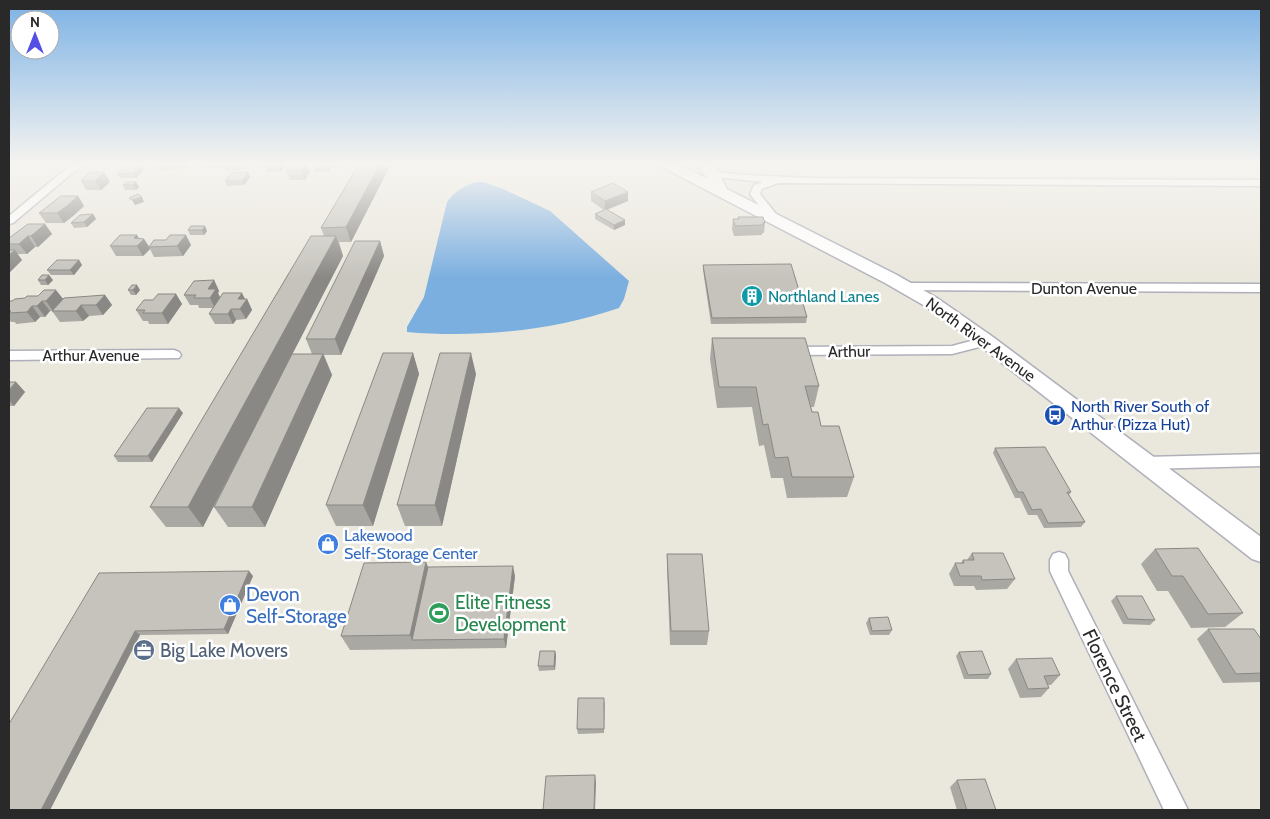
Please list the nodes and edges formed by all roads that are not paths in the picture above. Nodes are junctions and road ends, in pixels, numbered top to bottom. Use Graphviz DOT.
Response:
graph roads {
  1 [pos="32,202"];
  2 [pos="743,202"];
  3 [pos="761,202"];
  4 [pos="775,219"];
  5 [pos="9,221"];
  6 [pos="906,287"];
  7 [pos="1261,288"];
  8 [pos="986,340"];
  9 [pos="775,352"];
  10 [pos="174,355"];
  11 [pos="9,356"];
  12 [pos="1261,460"];
  13 [pos="1146,463"];
  14 [pos="1261,551"];
  15 [pos="1059,560"];
  16 [pos="1176,810"];
  1 -- 5 [label="street"];
  2 -- 4 [label="main road, North River Avenue"];
  3 -- 4 [label="street"];
  4 -- 6 [label="main road, North River Avenue"];
  6 -- 7 [label="street, Dunton Avenue"];
  6 -- 8 [label="main road, North River Avenue"];
  8 -- 9 [label="street, Arthur"];
  8 -- 13 [label="main road, North River Avenue"];
  10 -- 11 [label="street, Arthur Avenue"];
  12 -- 13 [label="street"];
  13 -- 14 [label="main road, North River Avenue"];
  15 -- 16 [label="street, Florence Street"];
}
